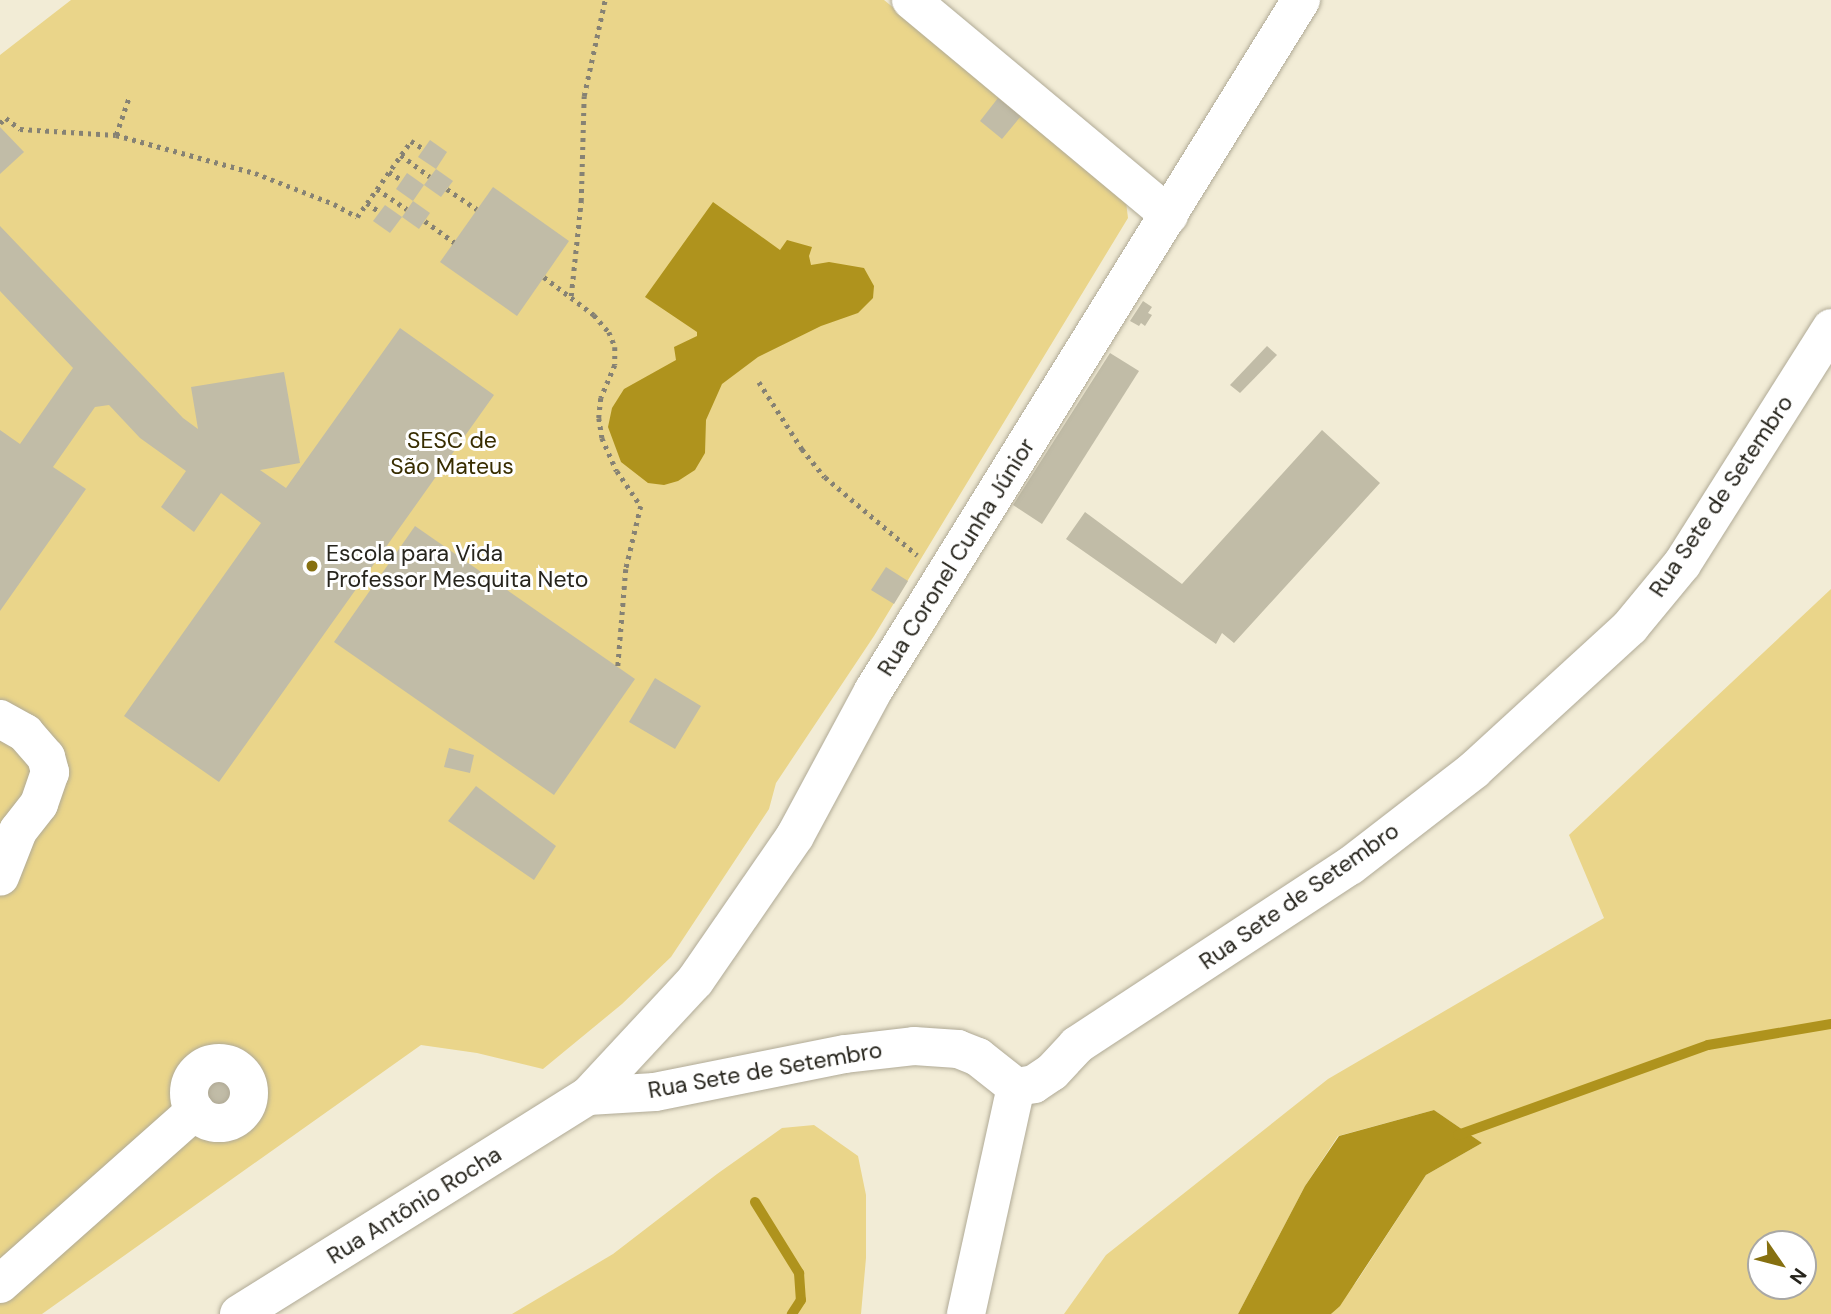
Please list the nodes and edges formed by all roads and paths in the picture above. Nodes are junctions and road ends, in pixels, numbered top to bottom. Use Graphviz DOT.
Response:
graph roads {
  1 [pos="605,0"];
  2 [pos="911,0"];
  3 [pos="1301,0"];
  4 [pos="129,98"];
  5 [pos="0,123"];
  6 [pos="116,135"];
  7 [pos="424,149"];
  8 [pos="401,155"];
  9 [pos="389,172"];
  10 [pos="430,177"];
  11 [pos="402,180"];
  12 [pos="377,188"];
  13 [pos="447,189"];
  14 [pos="367,203"];
  15 [pos="407,209"];
  16 [pos="477,209"];
  17 [pos="380,212"];
  18 [pos="1169,215"];
  19 [pos="425,221"];
  20 [pos="454,242"];
  21 [pos="544,277"];
  22 [pos="571,296"];
  23 [pos="1831,328"];
  24 [pos="759,382"];
  25 [pos="921,558"];
  26 [pos="618,667"];
  27 [pos="0,719"];
  28 [pos="0,877"];
  29 [pos="1016,1087"];
  30 [pos="588,1096"];
  31 [pos="195,1111"];
  32 [pos="0,1283"];
  33 [pos="239,1314"];
  34 [pos="966,1314"];
  1 -- 22 [label="path"];
  2 -- 18 [label="street"];
  3 -- 18 [label="street, Rua Coronel Cunha Júnior"];
  4 -- 6 [label="path"];
  5 -- 6 [label="path"];
  6 -- 14 [label="path"];
  7 -- 8 [label="path"];
  8 -- 9 [label="path"];
  8 -- 10 [label="path"];
  9 -- 11 [label="path"];
  9 -- 12 [label="path"];
  12 -- 14 [label="path"];
  12 -- 15 [label="path"];
  13 -- 16 [label="path"];
  14 -- 17 [label="path"];
  18 -- 30 [label="street, Rua Coronel Cunha Júnior"];
  19 -- 20 [label="path"];
  21 -- 22 [label="path"];
  22 -- 26 [label="path"];
  23 -- 29 [label="street, Rua Sete de Setembro"];
  24 -- 25 [label="path"];
  27 -- 28 [label="street"];
  29 -- 30 [label="street, Rua Sete de Setembro"];
  29 -- 34 [label="street"];
  30 -- 33 [label="street, Rua Antônio Rocha"];
  31 -- 32 [label="street"];
}
